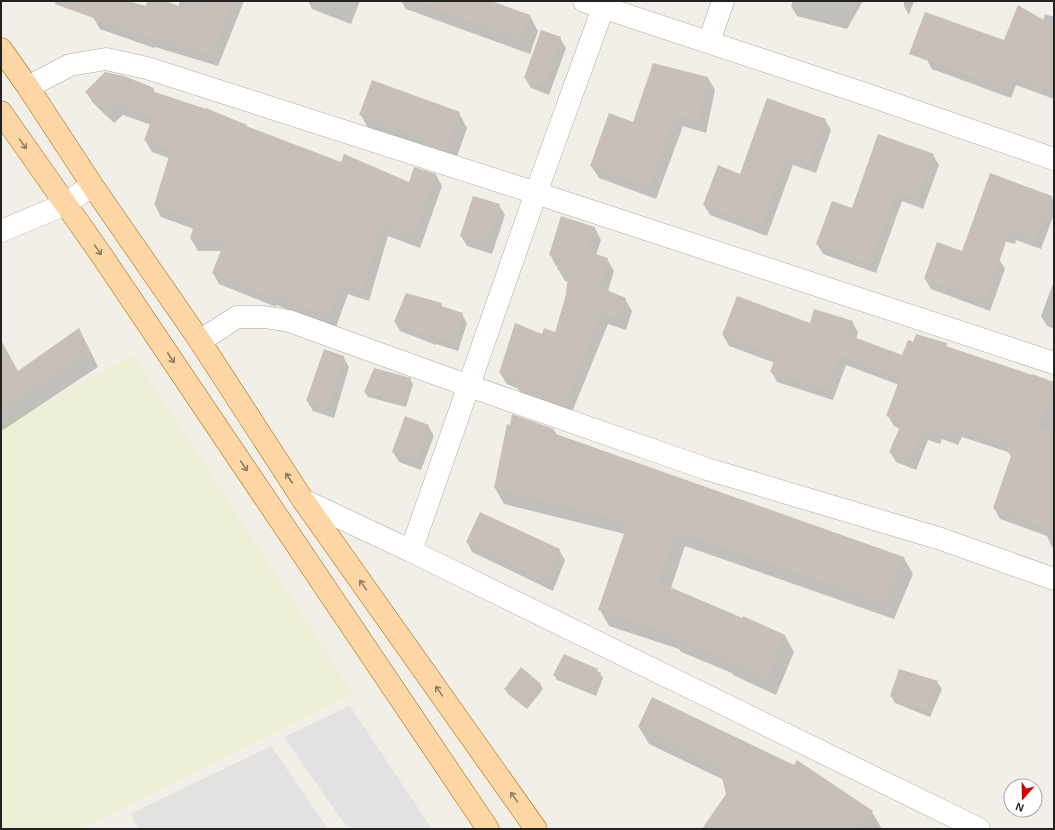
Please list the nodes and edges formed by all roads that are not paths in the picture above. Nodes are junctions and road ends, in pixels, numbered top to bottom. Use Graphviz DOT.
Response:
graph roads {
  1 [pos="724,1"];
  2 [pos="594,4"];
  3 [pos="709,42"];
  4 [pos="1,49"];
  5 [pos="28,87"];
  6 [pos="1,112"];
  7 [pos="1054,159"];
  8 [pos="92,186"];
  9 [pos="536,192"];
  10 [pos="66,204"];
  11 [pos="1,231"];
  12 [pos="200,341"];
  13 [pos="1054,363"];
  14 [pos="469,386"];
  15 [pos="303,500"];
  16 [pos="411,551"];
  17 [pos="1054,579"];
  18 [pos="488,829"];
  19 [pos="536,829"];
  20 [pos="979,829"];
  1 -- 3 [label="street"];
  2 -- 3 [label="street"];
  2 -- 9 [label="street"];
  3 -- 7 [label="street"];
  4 -- 5 [label="main road"];
  5 -- 8 [label="main road"];
  5 -- 9 [label="street"];
  6 -- 10 [label="main road, one-way"];
  8 -- 10 [label="street"];
  8 -- 12 [label="main road"];
  9 -- 13 [label="street"];
  9 -- 14 [label="street"];
  10 -- 11 [label="street"];
  10 -- 18 [label="main road, one-way"];
  12 -- 14 [label="street"];
  15 -- 12 [label="main road, one-way"];
  14 -- 16 [label="street"];
  14 -- 17 [label="street"];
  15 -- 16 [label="street"];
  19 -- 15 [label="main road, one-way"];
  16 -- 20 [label="street"];
}
